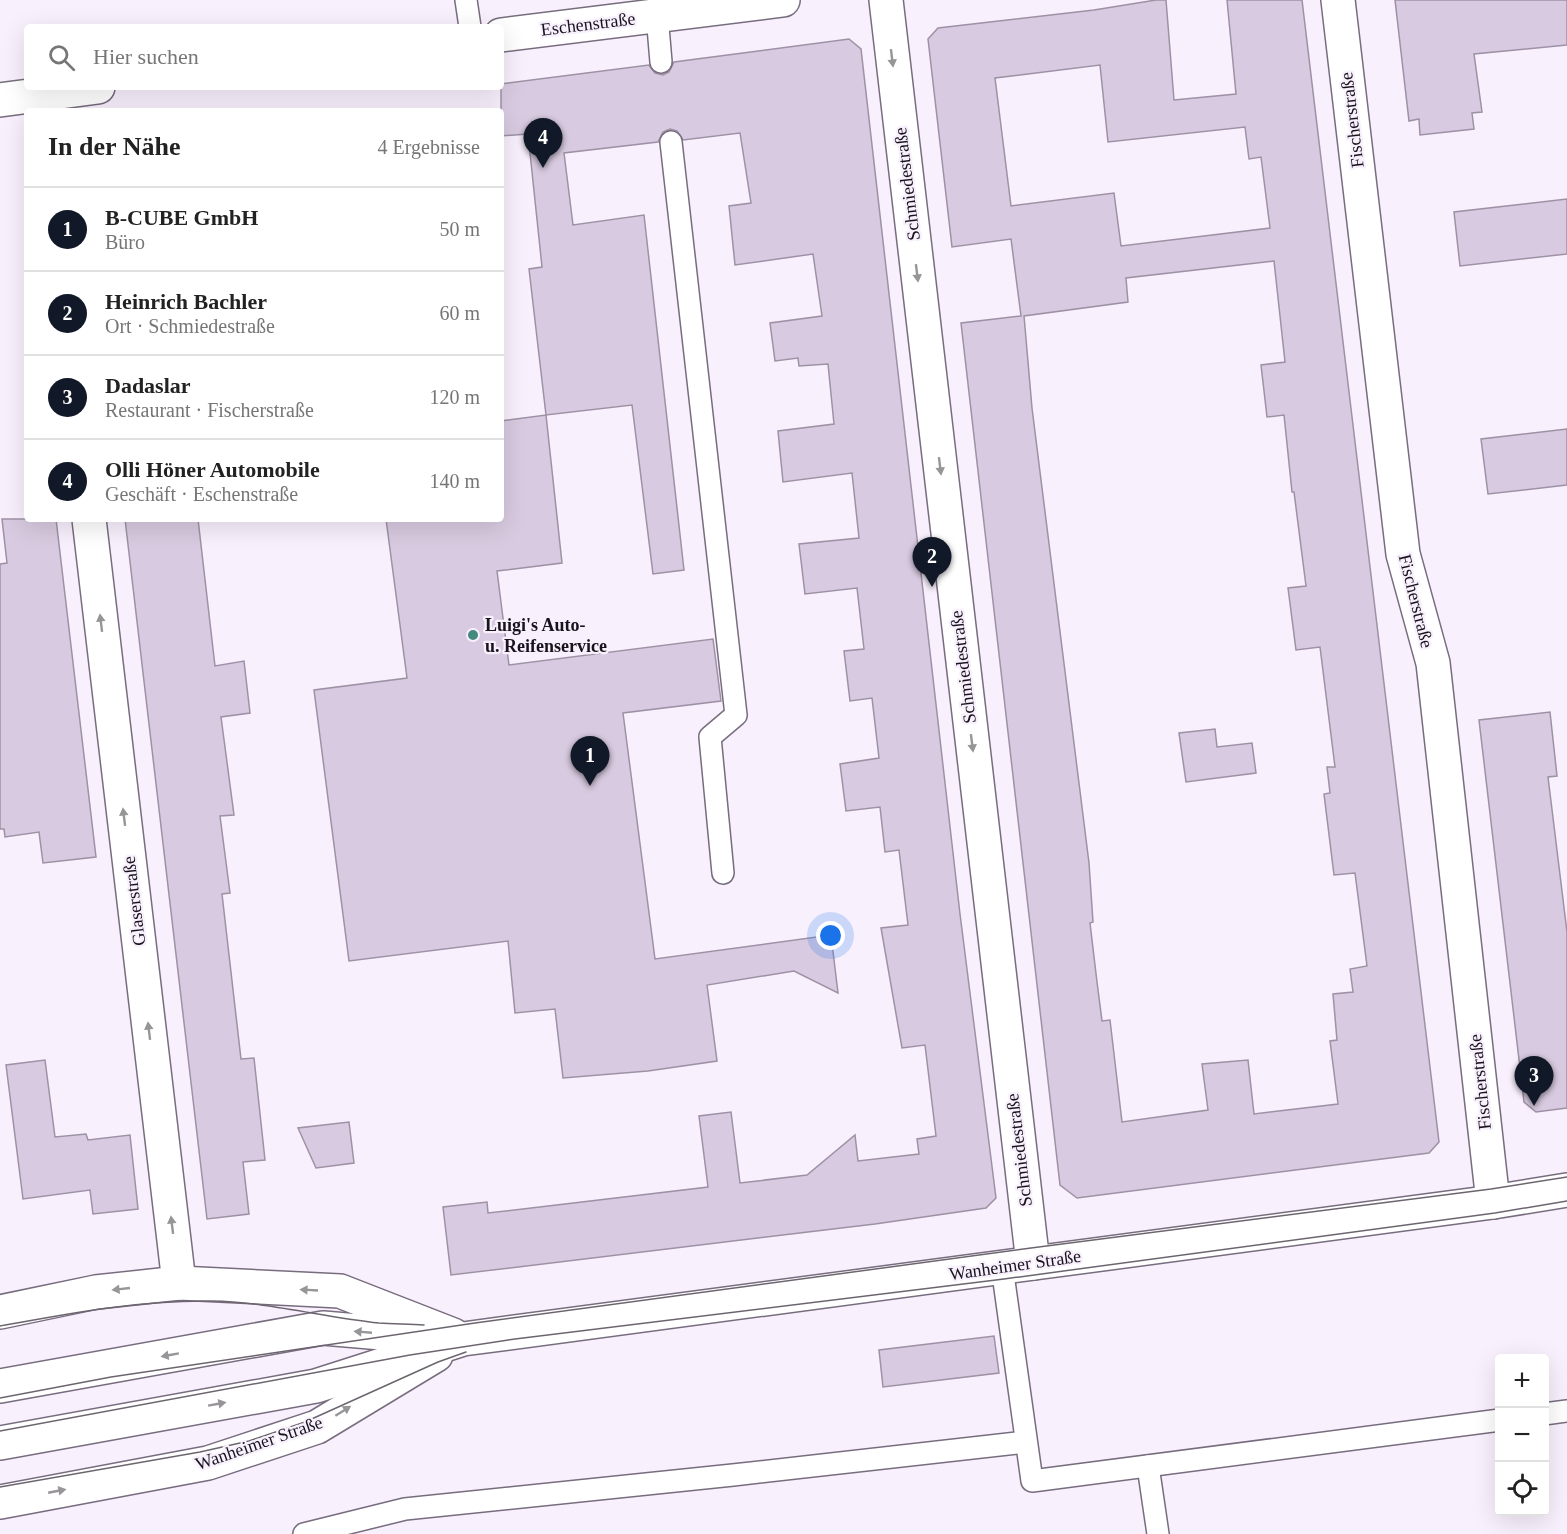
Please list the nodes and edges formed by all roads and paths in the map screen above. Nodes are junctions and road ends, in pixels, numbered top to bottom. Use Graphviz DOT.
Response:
graph roads {
  1 [pos="466,0"];
  2 [pos="783,0"];
  3 [pos="886,0"];
  4 [pos="1338,0"];
  5 [pos="657,15"];
  6 [pos="470,24"];
  7 [pos="504,35"];
  8 [pos="661,62"];
  9 [pos="87,90"];
  10 [pos="0,100"];
  11 [pos="39,103"];
  12 [pos="671,142"];
  13 [pos="89,522"];
  14 [pos="723,873"];
  15 [pos="1567,1190"];
  16 [pos="1493,1202"];
  17 [pos="1017,1265"];
  18 [pos="179,1283"];
  19 [pos="0,1312"];
  20 [pos="463,1339"];
  21 [pos="0,1386"];
  22 [pos="1567,1411"];
  23 [pos="1549,1413"];
  24 [pos="1495,1421"];
  25 [pos="1026,1442"];
  26 [pos="0,1443"];
  27 [pos="1148,1466"];
  28 [pos="0,1502"];
  29 [pos="304,1534"];
  30 [pos="1158,1534"];
  1 -- 6 [label="lane"];
  2 -- 5 [label="street, Eschenstraße"];
  3 -- 17 [label="street, Schmiedestraße, one-way"];
  4 -- 16 [label="street, Fischerstraße"];
  5 -- 7 [label="street, Eschenstraße"];
  5 -- 8 [label="lane"];
  9 -- 11 [label="street"];
  10 -- 11 [label="street"];
  12 -- 14 [label="lane"];
  18 -- 13 [label="street, Glaserstraße, one-way"];
  15 -- 16 [label="street, Wanheimer Straße"];
  16 -- 17 [label="street, Wanheimer Straße"];
  17 -- 20 [label="street, Wanheimer Straße"];
  17 -- 25 [label="lane"];
  18 -- 19 [label="street, Wanheimer Straße, one-way"];
  20 -- 18 [label="street, Wanheimer Straße, one-way"];
  20 -- 21 [label="street, Wanheimer Straße, one-way"];
  26 -- 20 [label="street, Wanheimer Straße, one-way"];
  28 -- 20 [label="street, Wanheimer Straße, one-way"];
  22 -- 23 [label="lane"];
  24 -- 27 [label="lane"];
  25 -- 27 [label="lane"];
  25 -- 29 [label="lane"];
  27 -- 30 [label="lane"];
}
